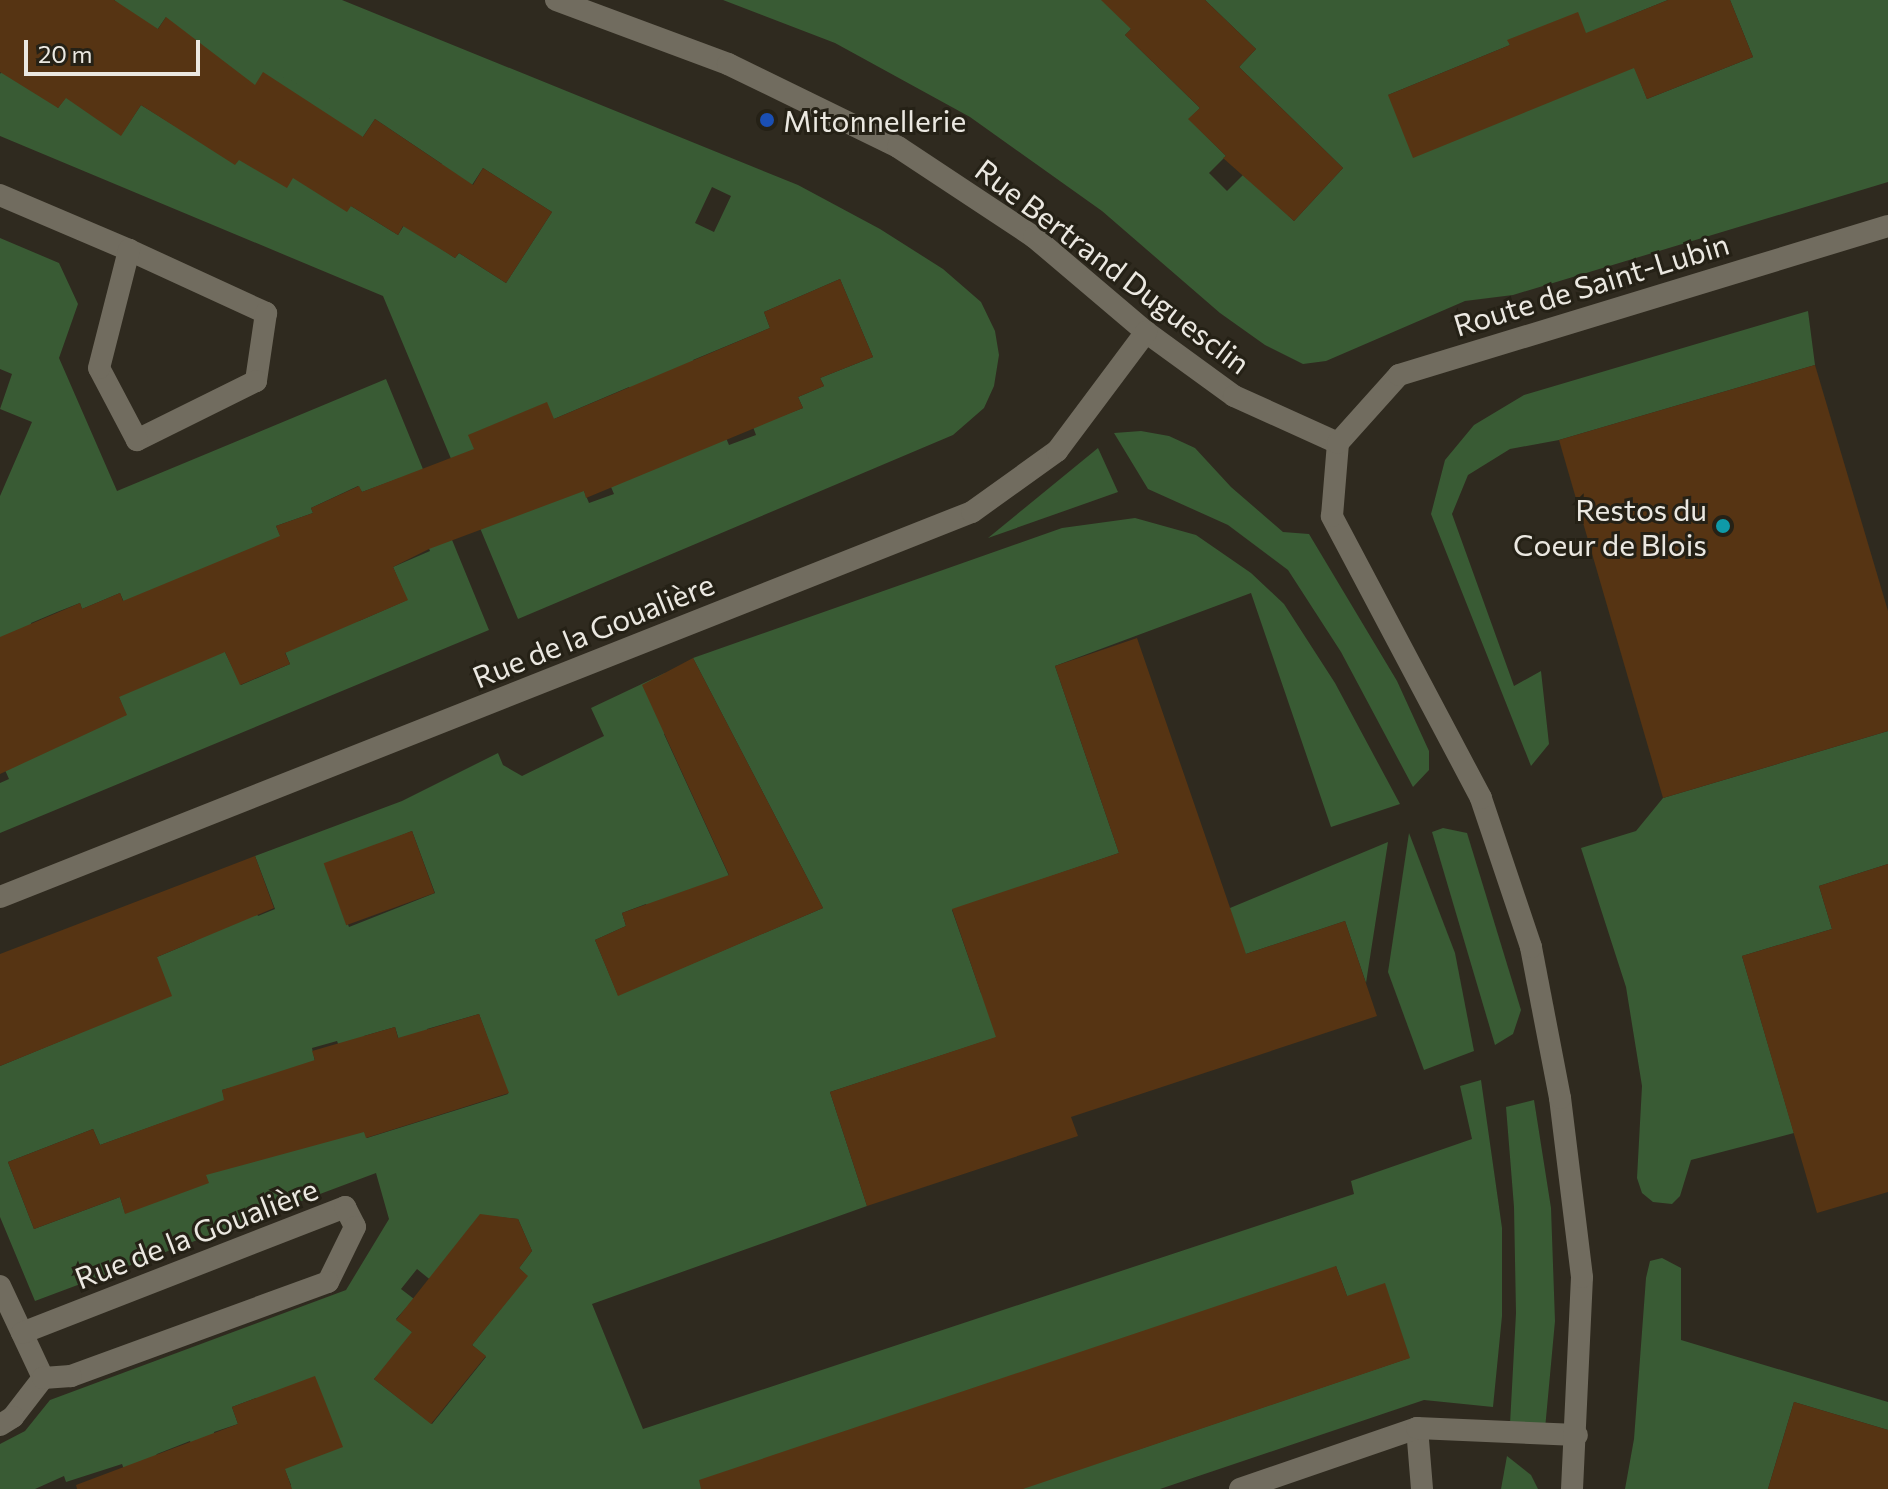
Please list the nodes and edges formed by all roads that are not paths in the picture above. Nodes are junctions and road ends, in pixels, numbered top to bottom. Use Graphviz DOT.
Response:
graph roads {
  1 [pos="556,0"];
  2 [pos="0,195"];
  3 [pos="1888,226"];
  4 [pos="129,250"];
  5 [pos="1146,332"];
  6 [pos="1338,443"];
  7 [pos="0,897"];
  8 [pos="0,1286"];
  9 [pos="22,1333"];
  10 [pos="43,1378"];
  11 [pos="0,1425"];
  12 [pos="1417,1428"];
  13 [pos="1577,1435"];
  14 [pos="1240,1489"];
  15 [pos="1422,1489"];
  16 [pos="1572,1489"];
  1 -- 5 [label="street, Rue Bertrand Duguesclin"];
  2 -- 4 [label="street"];
  3 -- 6 [label="street, Route de Saint-Lubin"];
  4 -- 4 [label="street"];
  5 -- 6 [label="street, Rue Bertrand Duguesclin"];
  5 -- 7 [label="street, Rue de la Goualière"];
  6 -- 13 [label="street"];
  8 -- 9 [label="street"];
  9 -- 10 [label="street"];
  9 -- 10 [label="street, Rue de la Goualière"];
  10 -- 11 [label="street"];
  12 -- 13 [label="street"];
  12 -- 14 [label="street"];
  12 -- 15 [label="street"];
  13 -- 16 [label="street"];
}
